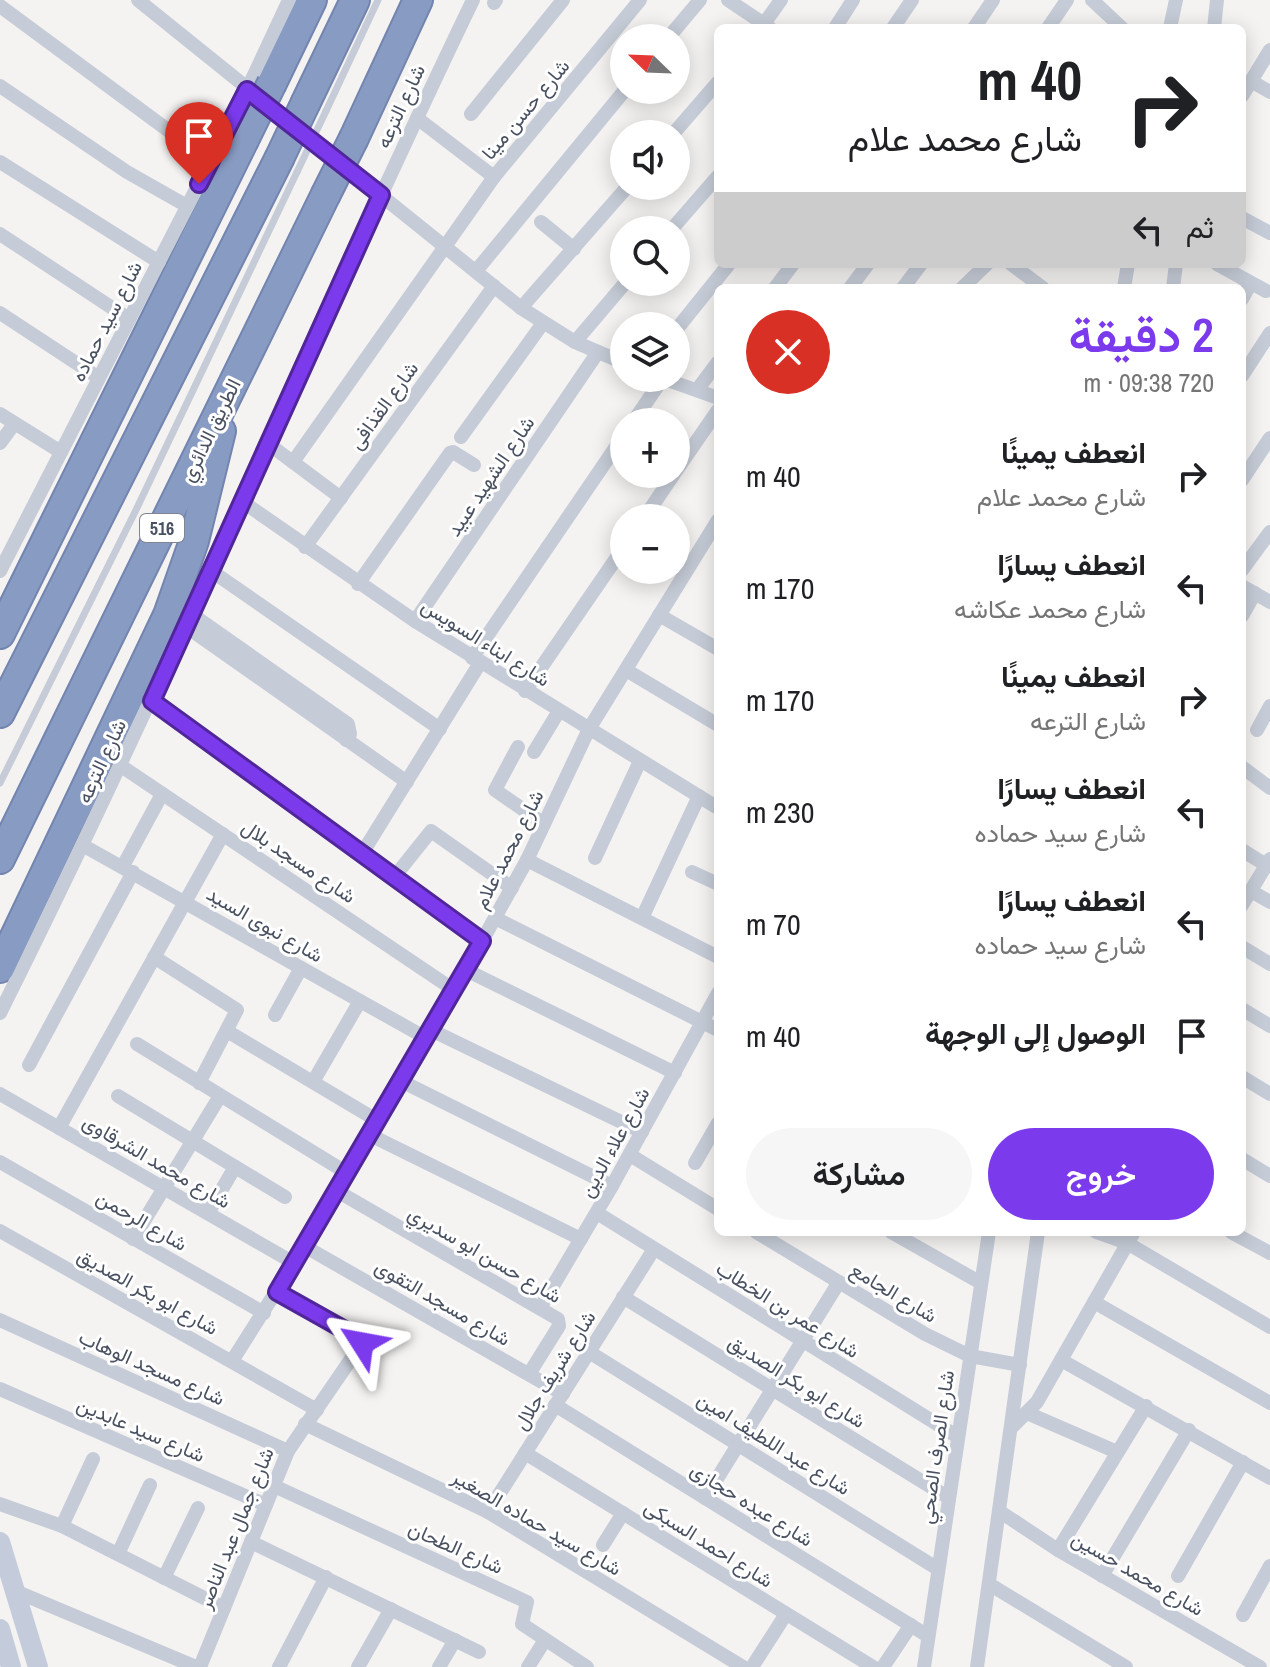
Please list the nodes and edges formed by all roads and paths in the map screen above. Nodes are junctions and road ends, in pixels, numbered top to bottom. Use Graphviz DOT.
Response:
graph roads {
  1 [pos="138,0"];
  2 [pos="289,0"];
  3 [pos="312,0"];
  4 [pos="355,0"];
  5 [pos="378,0"];
  6 [pos="418,0"];
  7 [pos="473,0"];
  8 [pos="563,0"];
  9 [pos="640,0"];
  10 [pos="700,0"];
  11 [pos="728,0"];
  12 [pos="781,0"];
  13 [pos="853,0"];
  14 [pos="912,0"];
  15 [pos="993,0"];
  16 [pos="1067,0"];
  17 [pos="1092,0"];
  18 [pos="1176,0"];
  19 [pos="1217,0"];
  20 [pos="0,6"];
  21 [pos="680,24"];
  22 [pos="761,24"];
  23 [pos="767,24"];
  24 [pos="838,24"];
  25 [pos="896,24"];
  26 [pos="977,24"];
  27 [pos="1051,24"];
  28 [pos="1115,24"];
  29 [pos="1171,24"];
  30 [pos="1214,24"];
  31 [pos="1270,50"];
  32 [pos="1251,81"];
  33 [pos="0,86"];
  34 [pos="260,87"];
  35 [pos="714,87"];
  36 [pos="1246,89"];
  37 [pos="1270,92"];
  38 [pos="613,104"];
  39 [pos="316,106"];
  40 [pos="471,114"];
  41 [pos="417,118"];
  42 [pos="685,120"];
  43 [pos="0,162"];
  44 [pos="211,162"];
  45 [pos="288,166"];
  46 [pos="494,177"];
  47 [pos="714,181"];
  48 [pos="381,195"];
  49 [pos="616,200"];
  50 [pos="187,206"];
  51 [pos="683,216"];
  52 [pos="1246,220"];
  53 [pos="541,222"];
  54 [pos="1270,233"];
  55 [pos="0,234"];
  56 [pos="445,247"];
  57 [pos="574,249"];
  58 [pos="159,262"];
  59 [pos="726,268"];
  60 [pos="983,268"];
  61 [pos="1016,268"];
  62 [pos="1224,268"];
  63 [pos="476,271"];
  64 [pos="1251,283"];
  65 [pos="966,284"];
  66 [pos="1038,284"];
  67 [pos="494,286"];
  68 [pos="1266,291"];
  69 [pos="1246,292"];
  70 [pos="614,296"];
  71 [pos="521,308"];
  72 [pos="0,313"];
  73 [pos="690,313"];
  74 [pos="129,319"];
  75 [pos="543,323"];
  76 [pos="1270,333"];
  77 [pos="575,342"];
  78 [pos="598,352"];
  79 [pos="610,357"];
  80 [pos="714,367"];
  81 [pos="1246,368"];
  82 [pos="99,378"];
  83 [pos="690,388"];
  84 [pos="229,390"];
  85 [pos="697,390"];
  86 [pos="714,396"];
  87 [pos="0,414"];
  88 [pos="714,416"];
  89 [pos="14,424"];
  90 [pos="461,437"];
  91 [pos="1270,438"];
  92 [pos="266,442"];
  93 [pos="0,443"];
  94 [pos="690,450"];
  95 [pos="61,452"];
  96 [pos="610,456"];
  97 [pos="293,462"];
  98 [pos="474,465"];
  99 [pos="1246,474"];
  100 [pos="341,498"];
  101 [pos="240,500"];
  102 [pos="714,526"];
  103 [pos="1270,532"];
  104 [pos="305,547"];
  105 [pos="1246,565"];
  106 [pos="610,567"];
  107 [pos="210,570"];
  108 [pos="0,571"];
  109 [pos="358,584"];
  110 [pos="1248,590"];
  111 [pos="1270,602"];
  112 [pos="659,615"];
  113 [pos="187,619"];
  114 [pos="415,621"];
  115 [pos="0,634"];
  116 [pos="714,643"];
  117 [pos="476,661"];
  118 [pos="626,670"];
  119 [pos="525,691"];
  120 [pos="152,701"];
  121 [pos="1269,708"];
  122 [pos="559,711"];
  123 [pos="0,713"];
  124 [pos="714,723"];
  125 [pos="440,729"];
  126 [pos="589,729"];
  127 [pos="1257,730"];
  128 [pos="518,747"];
  129 [pos="534,752"];
  130 [pos="640,761"];
  131 [pos="121,766"];
  132 [pos="1246,770"];
  133 [pos="407,782"];
  134 [pos="0,783"];
  135 [pos="1270,788"];
  136 [pos="162,794"];
  137 [pos="699,796"];
  138 [pos="714,805"];
  139 [pos="544,824"];
  140 [pos="223,834"];
  141 [pos="84,846"];
  142 [pos="363,852"];
  143 [pos="1246,852"];
  144 [pos="595,858"];
  145 [pos="0,859"];
  146 [pos="527,860"];
  147 [pos="1268,862"];
  148 [pos="128,869"];
  149 [pos="692,872"];
  150 [pos="395,876"];
  151 [pos="714,882"];
  152 [pos="512,888"];
  153 [pos="1251,891"];
  154 [pos="1246,899"];
  155 [pos="185,902"];
  156 [pos="1270,902"];
  157 [pos="495,918"];
  158 [pos="642,918"];
  159 [pos="482,941"];
  160 [pos="1246,949"];
  161 [pos="714,955"];
  162 [pos="154,957"];
  163 [pos="1270,964"];
  164 [pos="0,968"];
  165 [pos="301,968"];
  166 [pos="466,970"];
  167 [pos="454,990"];
  168 [pos="360,1001"];
  169 [pos="714,1001"];
  170 [pos="1246,1011"];
  171 [pos="0,1013"];
  172 [pos="275,1015"];
  173 [pos="703,1022"];
  174 [pos="1270,1026"];
  175 [pos="714,1028"];
  176 [pos="227,1031"];
  177 [pos="429,1034"];
  178 [pos="137,1044"];
  179 [pos="29,1065"];
  180 [pos="675,1073"];
  181 [pos="1246,1079"];
  182 [pos="401,1081"];
  183 [pos="313,1082"];
  184 [pos="199,1083"];
  185 [pos="0,1094"];
  186 [pos="1270,1094"];
  187 [pos="118,1096"];
  188 [pos="220,1096"];
  189 [pos="378,1121"];
  190 [pos="59,1128"];
  191 [pos="642,1132"];
  192 [pos="714,1132"];
  193 [pos="370,1135"];
  194 [pos="192,1141"];
  195 [pos="630,1155"];
  196 [pos="1246,1161"];
  197 [pos="0,1162"];
  198 [pos="695,1163"];
  199 [pos="235,1167"];
  200 [pos="347,1173"];
  201 [pos="1270,1176"];
  202 [pos="612,1186"];
  203 [pos="164,1188"];
  204 [pos="337,1191"];
  205 [pos="285,1197"];
  206 [pos="714,1207"];
  207 [pos="208,1213"];
  208 [pos="597,1213"];
  209 [pos="0,1231"];
  210 [pos="763,1236"];
  211 [pos="898,1236"];
  212 [pos="988,1236"];
  213 [pos="1037,1236"];
  214 [pos="1238,1236"];
  215 [pos="1130,1238"];
  216 [pos="133,1239"];
  217 [pos="581,1239"];
  218 [pos="304,1246"];
  219 [pos="654,1249"];
  220 [pos="1270,1253"];
  221 [pos="294,1263"];
  222 [pos="839,1282"];
  223 [pos="981,1283"];
  224 [pos="277,1292"];
  225 [pos="623,1297"];
  226 [pos="1094,1302"];
  227 [pos="540,1308"];
  228 [pos="264,1313"];
  229 [pos="0,1320"];
  230 [pos="1270,1327"];
  231 [pos="802,1341"];
  232 [pos="589,1352"];
  233 [pos="970,1356"];
  234 [pos="1061,1360"];
  235 [pos="232,1361"];
  236 [pos="1020,1365"];
  237 [pos="529,1374"];
  238 [pos="0,1389"];
  239 [pos="772,1389"];
  240 [pos="559,1400"];
  241 [pos="1270,1403"];
  242 [pos="1146,1406"];
  243 [pos="317,1410"];
  244 [pos="1027,1413"];
  245 [pos="305,1424"];
  246 [pos="1011,1428"];
  247 [pos="1189,1430"];
  248 [pos="958,1437"];
  249 [pos="738,1444"];
  250 [pos="288,1451"];
  251 [pos="1117,1452"];
  252 [pos="525,1453"];
  253 [pos="93,1459"];
  254 [pos="1243,1462"];
  255 [pos="1270,1478"];
  256 [pos="150,1485"];
  257 [pos="274,1486"];
  258 [pos="705,1498"];
  259 [pos="949,1498"];
  260 [pos="0,1504"];
  261 [pos="266,1505"];
  262 [pos="198,1508"];
  263 [pos="999,1511"];
  264 [pos="488,1512"];
  265 [pos="623,1513"];
  266 [pos="62,1526"];
  267 [pos="0,1542"];
  268 [pos="251,1542"];
  269 [pos="603,1545"];
  270 [pos="1058,1550"];
  271 [pos="118,1554"];
  272 [pos="1270,1566"];
  273 [pos="938,1569"];
  274 [pos="1102,1576"];
  275 [pos="1178,1576"];
  276 [pos="326,1577"];
  277 [pos="164,1578"];
  278 [pos="989,1584"];
  279 [pos="15,1591"];
  280 [pos="224,1608"];
  281 [pos="391,1609"];
  282 [pos="786,1614"];
  283 [pos="1243,1615"];
  284 [pos="911,1625"];
  285 [pos="0,1629"];
  286 [pos="928,1636"];
  287 [pos="455,1640"];
  288 [pos="545,1640"];
  289 [pos="479,1652"];
  290 [pos="978,1662"];
  291 [pos="11,1667"];
  292 [pos="38,1667"];
  293 [pos="198,1667"];
  294 [pos="279,1667"];
  295 [pos="358,1667"];
  296 [pos="439,1667"];
  297 [pos="528,1667"];
  298 [pos="587,1667"];
  299 [pos="743,1667"];
  300 [pos="752,1667"];
  301 [pos="873,1667"];
  302 [pos="883,1667"];
  303 [pos="924,1667"];
  304 [pos="994,1667"];
  305 [pos="1126,1667"];
  306 [pos="1260,1667"];
  1 -- 34 [label="street"];
  2 -- 34 [label="street, شارع سيد حماده"];
  3 -- 34 [label="highway"];
  4 -- 39 [label="highway"];
  5 -- 39 [label="lane"];
  6 -- 84 [label="highway, الطريق الدائري / 516, bridge"];
  7 -- 41 [label="street, شارع الترعه"];
  8 -- 40 [label="street"];
  9 -- 46 [label="street, شارع حسن مينا"];
  10 -- 21 [label="street"];
  11 -- 22 [label="street"];
  12 -- 23 [label="street"];
  13 -- 24 [label="street"];
  14 -- 25 [label="street"];
  15 -- 26 [label="street"];
  16 -- 27 [label="street"];
  17 -- 28 [label="street"];
  18 -- 29 [label="street"];
  19 -- 30 [label="street"];
  20 -- 44 [label="street"];
  31 -- 32 [label="street"];
  32 -- 36 [label="street"];
  32 -- 37 [label="street"];
  33 -- 50 [label="street"];
  34 -- 44 [label="street, شارع سيد حماده"];
  34 -- 48 [label="street"];
  34 -- 115 [label="highway, bridge"];
  35 -- 42 [label="street"];
  38 -- 63 [label="street"];
  39 -- 45 [label="highway, bridge"];
  41 -- 46 [label="street"];
  41 -- 48 [label="street, شارع الترعه"];
  43 -- 58 [label="street"];
  44 -- 50 [label="street, شارع سيد حماده"];
  45 -- 123 [label="highway"];
  45 -- 134 [label="lane"];
  46 -- 56 [label="street, شارع حسن مينا"];
  47 -- 51 [label="street"];
  48 -- 56 [label="street"];
  48 -- 92 [label="street, شارع الترعه"];
  49 -- 57 [label="street"];
  50 -- 58 [label="street, شارع سيد حماده"];
  52 -- 54 [label="street"];
  53 -- 57 [label="street"];
  55 -- 74 [label="street"];
  56 -- 63 [label="street"];
  56 -- 97 [label="street, شارع حسن مينا"];
  57 -- 71 [label="street"];
  58 -- 74 [label="street, شارع سيد حماده"];
  59 -- 73 [label="street"];
  60 -- 65 [label="street"];
  61 -- 66 [label="street"];
  62 -- 64 [label="street"];
  63 -- 67 [label="street"];
  64 -- 68 [label="street"];
  64 -- 69 [label="street"];
  67 -- 71 [label="street"];
  67 -- 100 [label="street, شارع القذافى"];
  70 -- 77 [label="street"];
  71 -- 75 [label="street"];
  72 -- 82 [label="street"];
  74 -- 82 [label="street, شارع سيد حماده"];
  75 -- 77 [label="street"];
  75 -- 90 [label="street"];
  76 -- 81 [label="street"];
  77 -- 78 [label="street"];
  78 -- 79 [label="street"];
  78 -- 114 [label="street, شارع الشهيد عبيد"];
  80 -- 85 [label="street"];
  82 -- 95 [label="street, شارع سيد حماده"];
  83 -- 85 [label="street"];
  84 -- 145 [label="highway, الطريق الدائري / 516"];
  84 -- 164 [label="highway"];
  85 -- 86 [label="street"];
  87 -- 89 [label="street"];
  88 -- 94 [label="street"];
  89 -- 93 [label="street"];
  89 -- 95 [label="street"];
  91 -- 99 [label="street"];
  92 -- 97 [label="street"];
  92 -- 101 [label="street, شارع الترعه"];
  95 -- 108 [label="street, شارع سيد حماده"];
  96 -- 117 [label="street"];
  97 -- 100 [label="street"];
  98 -- 109 [label="street"];
  100 -- 104 [label="street, شارع القذافى"];
  101 -- 104 [label="street, شارع ابناء السويس"];
  101 -- 107 [label="street, شارع الترعه"];
  102 -- 112 [label="street, شارع محمد علام"];
  103 -- 105 [label="street"];
  104 -- 109 [label="street, شارع ابناء السويس"];
  106 -- 119 [label="street"];
  107 -- 113 [label="street, شارع الترعه"];
  107 -- 125 [label="street"];
  109 -- 114 [label="street, شارع ابناء السويس"];
  110 -- 111 [label="street"];
  112 -- 116 [label="street"];
  112 -- 118 [label="street, شارع محمد علام"];
  113 -- 120 [label="street, شارع الترعه"];
  113 -- 133 [label="street"];
  114 -- 117 [label="street, شارع ابناء السويس"];
  117 -- 119 [label="street, شارع ابناء السويس"];
  117 -- 125 [label="street"];
  118 -- 124 [label="street"];
  118 -- 126 [label="street, شارع محمد علام"];
  119 -- 122 [label="street, شارع ابناء السويس"];
  120 -- 131 [label="street, شارع الترعه"];
  120 -- 142 [label="street"];
  121 -- 127 [label="street"];
  122 -- 126 [label="street, شارع ابناء السويس"];
  122 -- 129 [label="street"];
  125 -- 133 [label="street"];
  126 -- 130 [label="street, شارع ابناء السويس"];
  126 -- 139 [label="street, شارع محمد علام"];
  128 -- 139 [label="street"];
  130 -- 137 [label="street, شارع ابناء السويس"];
  130 -- 144 [label="street"];
  131 -- 136 [label="street, شارع مسجد بلال"];
  131 -- 141 [label="street, شارع الترعه"];
  132 -- 135 [label="street"];
  133 -- 142 [label="street"];
  136 -- 140 [label="street, شارع مسجد بلال"];
  136 -- 148 [label="street"];
  137 -- 138 [label="street, شارع ابناء السويس"];
  137 -- 158 [label="street"];
  139 -- 146 [label="street, شارع محمد علام"];
  140 -- 155 [label="street"];
  140 -- 167 [label="street, شارع مسجد بلال"];
  141 -- 148 [label="street, شارع نبوى السيد"];
  141 -- 171 [label="street, شارع الترعه"];
  142 -- 150 [label="street"];
  143 -- 147 [label="street"];
  146 -- 152 [label="street, شارع محمد علام"];
  146 -- 158 [label="street"];
  147 -- 153 [label="street"];
  148 -- 155 [label="street, شارع نبوى السيد"];
  148 -- 179 [label="street"];
  149 -- 151 [label="street"];
  150 -- 152 [label="street"];
  150 -- 159 [label="street"];
  152 -- 157 [label="street, شارع محمد علام"];
  153 -- 154 [label="street"];
  153 -- 156 [label="street"];
  155 -- 162 [label="street"];
  155 -- 165 [label="street, شارع نبوى السيد"];
  157 -- 159 [label="street, شارع محمد علام"];
  157 -- 173 [label="street"];
  158 -- 161 [label="street"];
  159 -- 166 [label="street, شارع محمد علام"];
  160 -- 163 [label="street"];
  162 -- 176 [label="street"];
  162 -- 190 [label="street"];
  165 -- 168 [label="street, شارع نبوى السيد"];
  165 -- 172 [label="street"];
  166 -- 167 [label="street, شارع محمد علام"];
  166 -- 180 [label="street"];
  167 -- 177 [label="street, شارع محمد علام"];
  168 -- 177 [label="street, شارع نبوى السيد"];
  168 -- 183 [label="street"];
  169 -- 173 [label="street, شارع علاء الدين"];
  170 -- 174 [label="street"];
  173 -- 175 [label="street"];
  173 -- 180 [label="street, شارع علاء الدين"];
  176 -- 183 [label="street"];
  176 -- 184 [label="street"];
  177 -- 182 [label="street, شارع محمد علام"];
  177 -- 191 [label="street, شارع نبوى السيد"];
  178 -- 184 [label="street"];
  180 -- 191 [label="street, شارع علاء الدين"];
  181 -- 186 [label="street"];
  182 -- 189 [label="street, شارع محمد علام"];
  182 -- 202 [label="street"];
  183 -- 189 [label="street"];
  184 -- 188 [label="street"];
  185 -- 190 [label="street, شارع محمد الشرقاوى"];
  187 -- 194 [label="street"];
  188 -- 194 [label="street"];
  188 -- 200 [label="street"];
  189 -- 193 [label="street, شارع محمد علام"];
  190 -- 203 [label="street, شارع محمد الشرقاوى"];
  191 -- 195 [label="street, شارع علاء الدين"];
  192 -- 198 [label="street"];
  193 -- 200 [label="street, شارع محمد علام"];
  193 -- 217 [label="street"];
  194 -- 199 [label="street"];
  194 -- 203 [label="street"];
  195 -- 202 [label="street, شارع علاء الدين"];
  195 -- 206 [label="street"];
  196 -- 201 [label="street"];
  197 -- 216 [label="street, شارع الرحمن"];
  199 -- 205 [label="street"];
  199 -- 207 [label="street"];
  200 -- 204 [label="street, شارع محمد علام"];
  202 -- 208 [label="street, شارع علاء الدين"];
  203 -- 207 [label="street, شارع محمد الشرقاوى"];
  203 -- 216 [label="street"];
  204 -- 218 [label="street, شارع محمد علام"];
  204 -- 227 [label="street, شارع حسن ابو سديري"];
  207 -- 221 [label="street, شارع محمد الشرقاوى"];
  208 -- 217 [label="street, شارع علاء الدين"];
  208 -- 219 [label="street, شارع عمر بن الخطاب"];
  209 -- 235 [label="street, شارع ابو بكر الصديق"];
  210 -- 222 [label="street, شارع الجامع"];
  211 -- 223 [label="street"];
  212 -- 223 [label="street, شارع الصرف الصحي"];
  213 -- 236 [label="street"];
  214 -- 220 [label="street"];
  215 -- 226 [label="street"];
  215 -- 230 [label="street"];
  216 -- 228 [label="street, شارع الرحمن"];
  217 -- 227 [label="street, شارع علاء الدين"];
  218 -- 221 [label="street, شارع محمد علام"];
  218 -- 237 [label="street, شارع مسجد التقوى"];
  219 -- 225 [label="street, شارع شريف جلال"];
  219 -- 231 [label="street, شارع عمر بن الخطاب"];
  221 -- 224 [label="street, شارع محمد علام"];
  222 -- 231 [label="street"];
  222 -- 233 [label="street, شارع الجامع"];
  223 -- 233 [label="street, شارع الصرف الصحي"];
  224 -- 228 [label="street, شارع محمد علام"];
  224 -- 243 [label="street, شارع جمال عبد الناصر"];
  225 -- 232 [label="street, شارع شريف جلال"];
  225 -- 239 [label="street, شارع ابو بكر الصديق"];
  226 -- 234 [label="street"];
  226 -- 241 [label="street"];
  227 -- 237 [label="street, شارع حسن ابو سديري"];
  228 -- 235 [label="street, شارع محمد علام"];
  229 -- 250 [label="street, شارع مسجد الوهاب"];
  231 -- 239 [label="street"];
  231 -- 248 [label="street, شارع عمر بن الخطاب"];
  232 -- 240 [label="street, شارع شريف جلال"];
  232 -- 249 [label="street, شارع عبد اللطيف امين"];
  233 -- 236 [label="street, شارع الجامع"];
  233 -- 248 [label="street, شارع الصرف الصحي"];
  234 -- 242 [label="street"];
  234 -- 244 [label="street"];
  235 -- 243 [label="street, شارع ابو بكر الصديق"];
  236 -- 246 [label="street"];
  237 -- 240 [label="street, شارع مسجد التقوى"];
  238 -- 261 [label="street, شارع سيد عابدين"];
  239 -- 249 [label="street"];
  239 -- 259 [label="street, شارع ابو بكر الصديق"];
  240 -- 252 [label="street, شارع شريف جلال"];
  240 -- 258 [label="street, شارع عبده حجازى"];
  242 -- 247 [label="street"];
  242 -- 251 [label="street"];
  243 -- 245 [label="street, شارع جمال عبد الناصر"];
  244 -- 246 [label="street"];
  244 -- 251 [label="street"];
  245 -- 250 [label="street, شارع جمال عبد الناصر"];
  245 -- 264 [label="street, شارع سيد حماده الصغير"];
  246 -- 263 [label="street"];
  247 -- 254 [label="street"];
  247 -- 274 [label="street"];
  248 -- 259 [label="street, شارع الصرف الصحي"];
  249 -- 258 [label="street"];
  249 -- 273 [label="street, شارع عبد اللطيف امين"];
  250 -- 257 [label="street, شارع جمال عبد الناصر"];
  251 -- 270 [label="street"];
  252 -- 264 [label="street, شارع شريف جلال"];
  252 -- 265 [label="street, شارع احمد السبكى"];
  253 -- 266 [label="street"];
  254 -- 255 [label="street"];
  254 -- 275 [label="street"];
  256 -- 271 [label="street"];
  257 -- 261 [label="street, شارع جمال عبد الناصر"];
  257 -- 288 [label="street, شارع الطحان"];
  258 -- 284 [label="street, شارع عبده حجازى"];
  259 -- 273 [label="street, شارع الصرف الصحي"];
  260 -- 266 [label="street"];
  261 -- 268 [label="street, شارع جمال عبد الناصر"];
  262 -- 277 [label="street"];
  263 -- 270 [label="street, شارع محمد حسين"];
  263 -- 278 [label="street"];
  264 -- 299 [label="street, شارع سيد حماده الصغير"];
  265 -- 269 [label="street"];
  265 -- 282 [label="street, شارع احمد السبكى"];
  266 -- 271 [label="street"];
  267 -- 279 [label="main road"];
  268 -- 276 [label="street"];
  268 -- 280 [label="street, شارع جمال عبد الناصر"];
  270 -- 274 [label="street, شارع محمد حسين"];
  271 -- 277 [label="street"];
  272 -- 283 [label="street"];
  273 -- 286 [label="street, شارع الصرف الصحي"];
  274 -- 306 [label="street, شارع محمد حسين"];
  276 -- 281 [label="street"];
  276 -- 294 [label="street"];
  277 -- 280 [label="street"];
  278 -- 290 [label="street"];
  278 -- 305 [label="street"];
  279 -- 292 [label="main road"];
  279 -- 293 [label="street"];
  280 -- 293 [label="street, شارع جمال عبد الناصر"];
  281 -- 287 [label="street"];
  281 -- 295 [label="street"];
  282 -- 300 [label="street"];
  282 -- 301 [label="street, شارع احمد السبكى"];
  284 -- 286 [label="street, شارع عبده حجازى"];
  284 -- 302 [label="street"];
  285 -- 291 [label="main road"];
  286 -- 303 [label="street, شارع الصرف الصحي"];
  287 -- 289 [label="street"];
  287 -- 296 [label="street"];
  288 -- 297 [label="street"];
  288 -- 298 [label="street, شارع الطحان"];
  290 -- 304 [label="street"];
}
